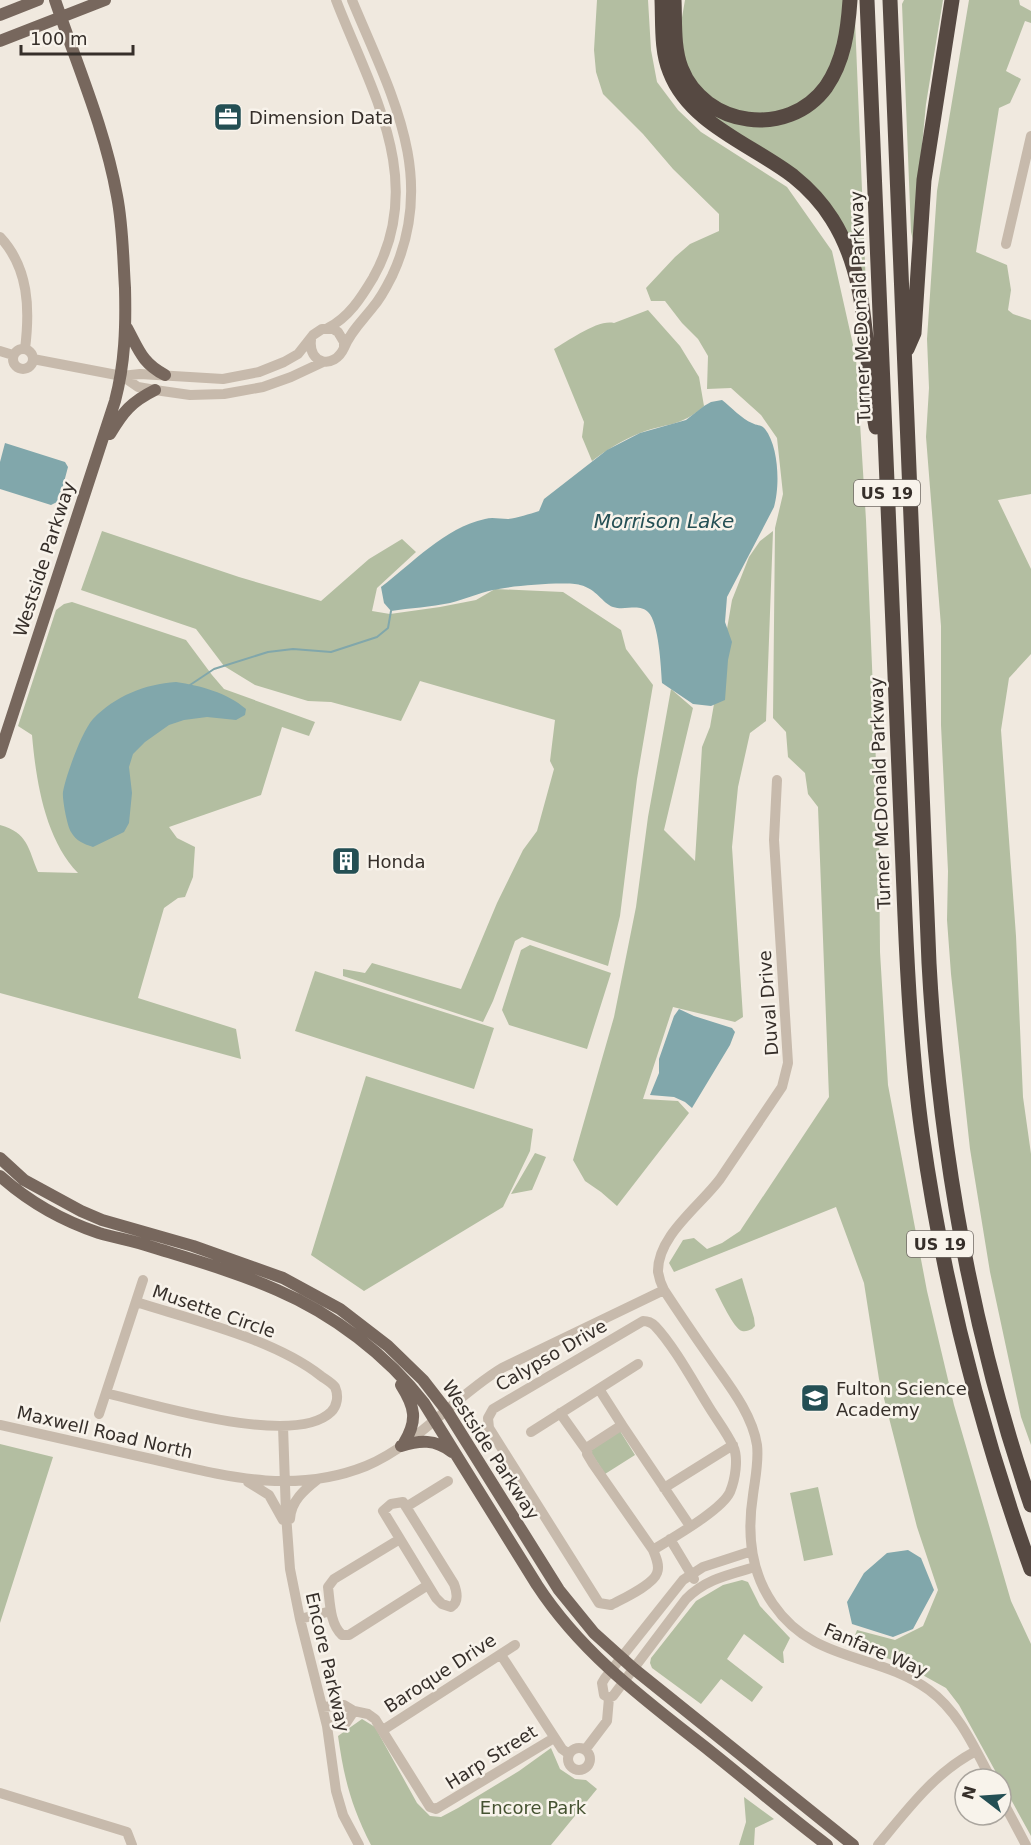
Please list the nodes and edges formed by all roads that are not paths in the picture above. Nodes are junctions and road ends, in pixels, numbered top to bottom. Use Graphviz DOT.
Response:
graph roads {
  1 [pos="18,0"];
  2 [pos="38,0"];
  3 [pos="55,0"];
  4 [pos="105,0"];
  5 [pos="336,0"];
  6 [pos="352,0"];
  7 [pos="662,0"];
  8 [pos="674,0"];
  9 [pos="850,0"];
  10 [pos="867,0"];
  11 [pos="890,0"];
  12 [pos="952,0"];
  13 [pos="4,13"];
  14 [pos="61,18"];
  15 [pos="0,41"];
  16 [pos="1031,136"];
  17 [pos="411,164"];
  18 [pos="395,165"];
  19 [pos="0,237"];
  20 [pos="1006,244"];
  21 [pos="126,326"];
  22 [pos="328,328"];
  23 [pos="311,340"];
  24 [pos="344,347"];
  25 [pos="25,349"];
  26 [pos="0,351"];
  27 [pos="904,354"];
  28 [pos="14,355"];
  29 [pos="33,359"];
  30 [pos="323,362"];
  31 [pos="165,375"];
  32 [pos="122,376"];
  33 [pos="155,390"];
  34 [pos="97,456"];
  35 [pos="886,477"];
  36 [pos="0,753"];
  37 [pos="777,780"];
  38 [pos="0,1158"];
  39 [pos="0,1176"];
  40 [pos="143,1280"];
  41 [pos="663,1290"];
  42 [pos="136,1302"];
  43 [pos="385,1361"];
  44 [pos="638,1364"];
  45 [pos="598,1389"];
  46 [pos="106,1394"];
  47 [pos="447,1411"];
  48 [pos="560,1413"];
  49 [pos="99,1414"];
  50 [pos="434,1421"];
  51 [pos="0,1425"];
  52 [pos="622,1425"];
  53 [pos="283,1426"];
  54 [pos="531,1432"];
  55 [pos="402,1445"];
  56 [pos="732,1445"];
  57 [pos="586,1451"];
  58 [pos="455,1454"];
  59 [pos="320,1478"];
  60 [pos="243,1479"];
  61 [pos="448,1481"];
  62 [pos="285,1482"];
  63 [pos="664,1488"];
  64 [pos="1031,1505"];
  65 [pos="406,1508"];
  66 [pos="286,1526"];
  67 [pos="690,1526"];
  68 [pos="400,1539"];
  69 [pos="670,1539"];
  70 [pos="653,1550"];
  71 [pos="752,1551"];
  72 [pos="290,1561"];
  73 [pos="755,1568"];
  74 [pos="1031,1569"];
  75 [pos="690,1574"];
  76 [pos="428,1585"];
  77 [pos="700,1586"];
  78 [pos="331,1611"];
  79 [pos="300,1619"];
  80 [pos="515,1645"];
  81 [pos="501,1655"];
  82 [pos="622,1659"];
  83 [pos="634,1669"];
  84 [pos="611,1672"];
  85 [pos="624,1683"];
  86 [pos="609,1698"];
  87 [pos="323,1707"];
  88 [pos="354,1711"];
  89 [pos="327,1726"];
  90 [pos="383,1730"];
  91 [pos="554,1738"];
  92 [pos="582,1749"];
  93 [pos="976,1752"];
  94 [pos="569,1754"];
  95 [pos="984,1767"];
  96 [pos="0,1793"];
  97 [pos="1013,1821"];
  98 [pos="853,1844"];
  99 [pos="132,1845"];
  100 [pos="359,1845"];
  101 [pos="827,1845"];
  102 [pos="878,1845"];
  103 [pos="1026,1845"];
  1 -- 13 [label="main road"];
  2 -- 13 [label="main road"];
  3 -- 14 [label="main road"];
  4 -- 14 [label="main road"];
  5 -- 18 [label="street"];
  6 -- 17 [label="street"];
  7 -- 35 [label="highway"];
  8 -- 9 [label="highway"];
  10 -- 35 [label="highway, Turner McDonald Parkway / US 19"];
  11 -- 27 [label="highway, US 19"];
  12 -- 27 [label="highway"];
  14 -- 15 [label="main road"];
  14 -- 21 [label="main road, Westside Parkway"];
  16 -- 20 [label="street"];
  17 -- 18 [label="street"];
  17 -- 24 [label="street"];
  18 -- 22 [label="street"];
  19 -- 25 [label="street"];
  21 -- 31 [label="main road"];
  21 -- 32 [label="main road, Westside Parkway"];
  22 -- 23 [label="street"];
  22 -- 24 [label="street"];
  23 -- 30 [label="street"];
  23 -- 31 [label="street"];
  24 -- 30 [label="street"];
  25 -- 28 [label="street"];
  25 -- 29 [label="street"];
  26 -- 28 [label="street"];
  27 -- 64 [label="highway, US 19"];
  28 -- 29 [label="street"];
  29 -- 32 [label="street"];
  30 -- 33 [label="street"];
  31 -- 32 [label="street"];
  32 -- 33 [label="street"];
  32 -- 34 [label="main road, Westside Parkway"];
  33 -- 34 [label="main road"];
  34 -- 36 [label="main road, Westside Parkway"];
  35 -- 74 [label="highway, Turner McDonald Parkway / US 19"];
  37 -- 41 [label="street, Duval Drive"];
  38 -- 47 [label="main road, Westside Parkway"];
  39 -- 43 [label="main road, Westside Parkway"];
  40 -- 42 [label="street, Musette Circle"];
  41 -- 47 [label="street"];
  41 -- 71 [label="street, Fanfare Way"];
  42 -- 46 [label="street, Musette Circle"];
  42 -- 53 [label="street, Musette Circle"];
  43 -- 50 [label="main road, Westside Parkway"];
  43 -- 55 [label="main road"];
  44 -- 45 [label="street"];
  45 -- 48 [label="street"];
  45 -- 52 [label="street"];
  46 -- 49 [label="street, Musette Circle"];
  46 -- 53 [label="street, Musette Circle"];
  47 -- 50 [label="street"];
  47 -- 82 [label="main road, Westside Parkway"];
  48 -- 54 [label="street"];
  48 -- 57 [label="street"];
  50 -- 55 [label="street"];
  50 -- 58 [label="main road, Westside Parkway"];
  51 -- 60 [label="street, Maxwell Road North"];
  52 -- 57 [label="street"];
  52 -- 63 [label="street"];
  53 -- 62 [label="street, Encore Parkway"];
  55 -- 58 [label="main road"];
  55 -- 59 [label="street"];
  56 -- 63 [label="street"];
  56 -- 67 [label="street, Calypso Drive"];
  56 -- 70 [label="street, Calypso Drive"];
  57 -- 70 [label="street"];
  58 -- 84 [label="main road, Westside Parkway"];
  59 -- 62 [label="street"];
  59 -- 72 [label="street"];
  60 -- 62 [label="street"];
  60 -- 66 [label="street"];
  61 -- 65 [label="street"];
  62 -- 66 [label="street, Encore Parkway"];
  63 -- 67 [label="street"];
  65 -- 68 [label="street"];
  65 -- 76 [label="street"];
  66 -- 72 [label="street, Encore Parkway"];
  67 -- 69 [label="street, Calypso Drive"];
  68 -- 76 [label="street"];
  68 -- 78 [label="street"];
  69 -- 70 [label="street, Calypso Drive"];
  69 -- 75 [label="street"];
  71 -- 73 [label="street, Fanfare Way"];
  71 -- 75 [label="street"];
  72 -- 79 [label="street, Encore Parkway"];
  73 -- 77 [label="street"];
  73 -- 93 [label="street, Fanfare Way"];
  75 -- 77 [label="street"];
  75 -- 82 [label="street"];
  76 -- 78 [label="street"];
  77 -- 83 [label="street"];
  78 -- 79 [label="street"];
  79 -- 87 [label="street, Encore Parkway"];
  80 -- 81 [label="street, Baroque Drive"];
  81 -- 90 [label="street, Baroque Drive"];
  81 -- 91 [label="street"];
  82 -- 83 [label="main road, Westside Parkway"];
  82 -- 84 [label="street"];
  83 -- 85 [label="street"];
  83 -- 98 [label="main road, Westside Parkway"];
  84 -- 85 [label="main road, Westside Parkway"];
  84 -- 86 [label="street"];
  85 -- 86 [label="street"];
  85 -- 101 [label="main road, Westside Parkway"];
  86 -- 92 [label="street"];
  87 -- 88 [label="street, Harp Street"];
  87 -- 89 [label="street, Encore Parkway"];
  88 -- 89 [label="street"];
  88 -- 90 [label="street, Harp Street"];
  89 -- 100 [label="street, Encore Parkway"];
  90 -- 91 [label="street, Harp Street"];
  91 -- 94 [label="street"];
  92 -- 94 [label="street"];
  92 -- 94 [label="street"];
  93 -- 95 [label="street, Fanfare Way"];
  93 -- 102 [label="street"];
  96 -- 99 [label="street"];
  97 -- 103 [label="street"];
}
